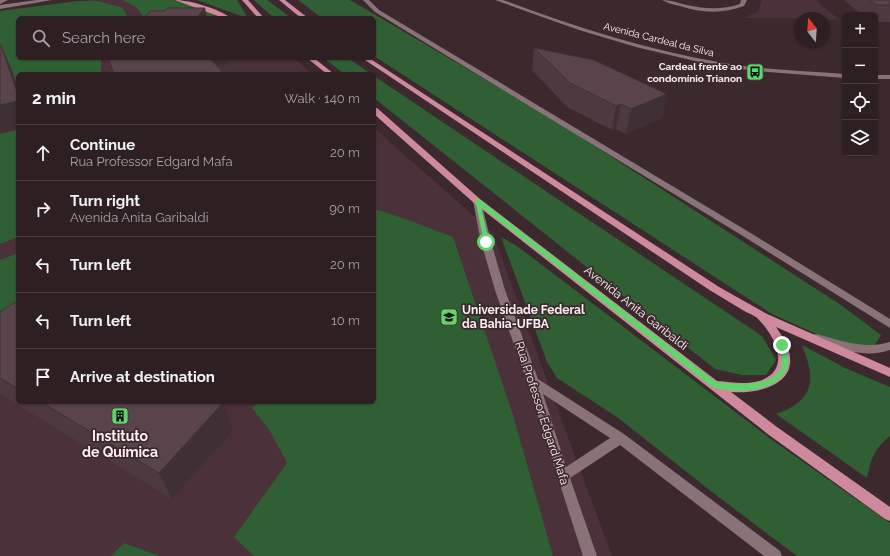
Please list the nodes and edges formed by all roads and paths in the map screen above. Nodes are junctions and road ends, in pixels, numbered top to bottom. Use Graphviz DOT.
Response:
graph roads {
  1 [pos="5,0"];
  2 [pos="50,0"];
  3 [pos="178,0"];
  4 [pos="245,0"];
  5 [pos="282,0"];
  6 [pos="366,0"];
  7 [pos="498,0"];
  8 [pos="665,0"];
  9 [pos="744,0"];
  10 [pos="0,2"];
  11 [pos="0,7"];
  12 [pos="223,16"];
  13 [pos="259,16"];
  14 [pos="302,16"];
  15 [pos="309,60"];
  16 [pos="312,60"];
  17 [pos="368,60"];
  18 [pos="320,66"];
  19 [pos="328,72"];
  20 [pos="842,76"];
  21 [pos="878,77"];
  22 [pos="890,77"];
  23 [pos="376,112"];
  24 [pos="477,201"];
  25 [pos="763,317"];
  26 [pos="890,324"];
  27 [pos="802,334"];
  28 [pos="890,346"];
  29 [pos="890,373"];
  30 [pos="533,382"];
  31 [pos="715,385"];
  32 [pos="620,438"];
  33 [pos="562,476"];
  34 [pos="890,515"];
  35 [pos="590,556"];
  36 [pos="774,556"];
  1 -- 10 [label="street"];
  2 -- 11 [label="street"];
  3 -- 12 [label="main road"];
  4 -- 13 [label="main road"];
  5 -- 14 [label="main road"];
  6 -- 26 [label="street"];
  7 -- 20 [label="street, Avenida Cardeal da Silva"];
  8 -- 9 [label="street"];
  15 -- 18 [label="main road"];
  16 -- 18 [label="main road"];
  17 -- 25 [label="main road"];
  18 -- 19 [label="main road"];
  21 -- 22 [label="street"];
  23 -- 24 [label="main road, Avenida Anita Garibaldi"];
  24 -- 30 [label="street, Rua Professor Edgard Mafa"];
  24 -- 31 [label="main road, Avenida Anita Garibaldi"];
  25 -- 27 [label="main road"];
  25 -- 31 [label="main road"];
  27 -- 28 [label="street"];
  27 -- 29 [label="main road"];
  30 -- 32 [label="street"];
  30 -- 33 [label="street, Rua Professor Edgard Mafa"];
  31 -- 34 [label="main road, Avenida Anita Garibaldi"];
  32 -- 33 [label="street"];
  32 -- 36 [label="street"];
  33 -- 35 [label="street, Rua Professor Edgard Mafa"];
}
